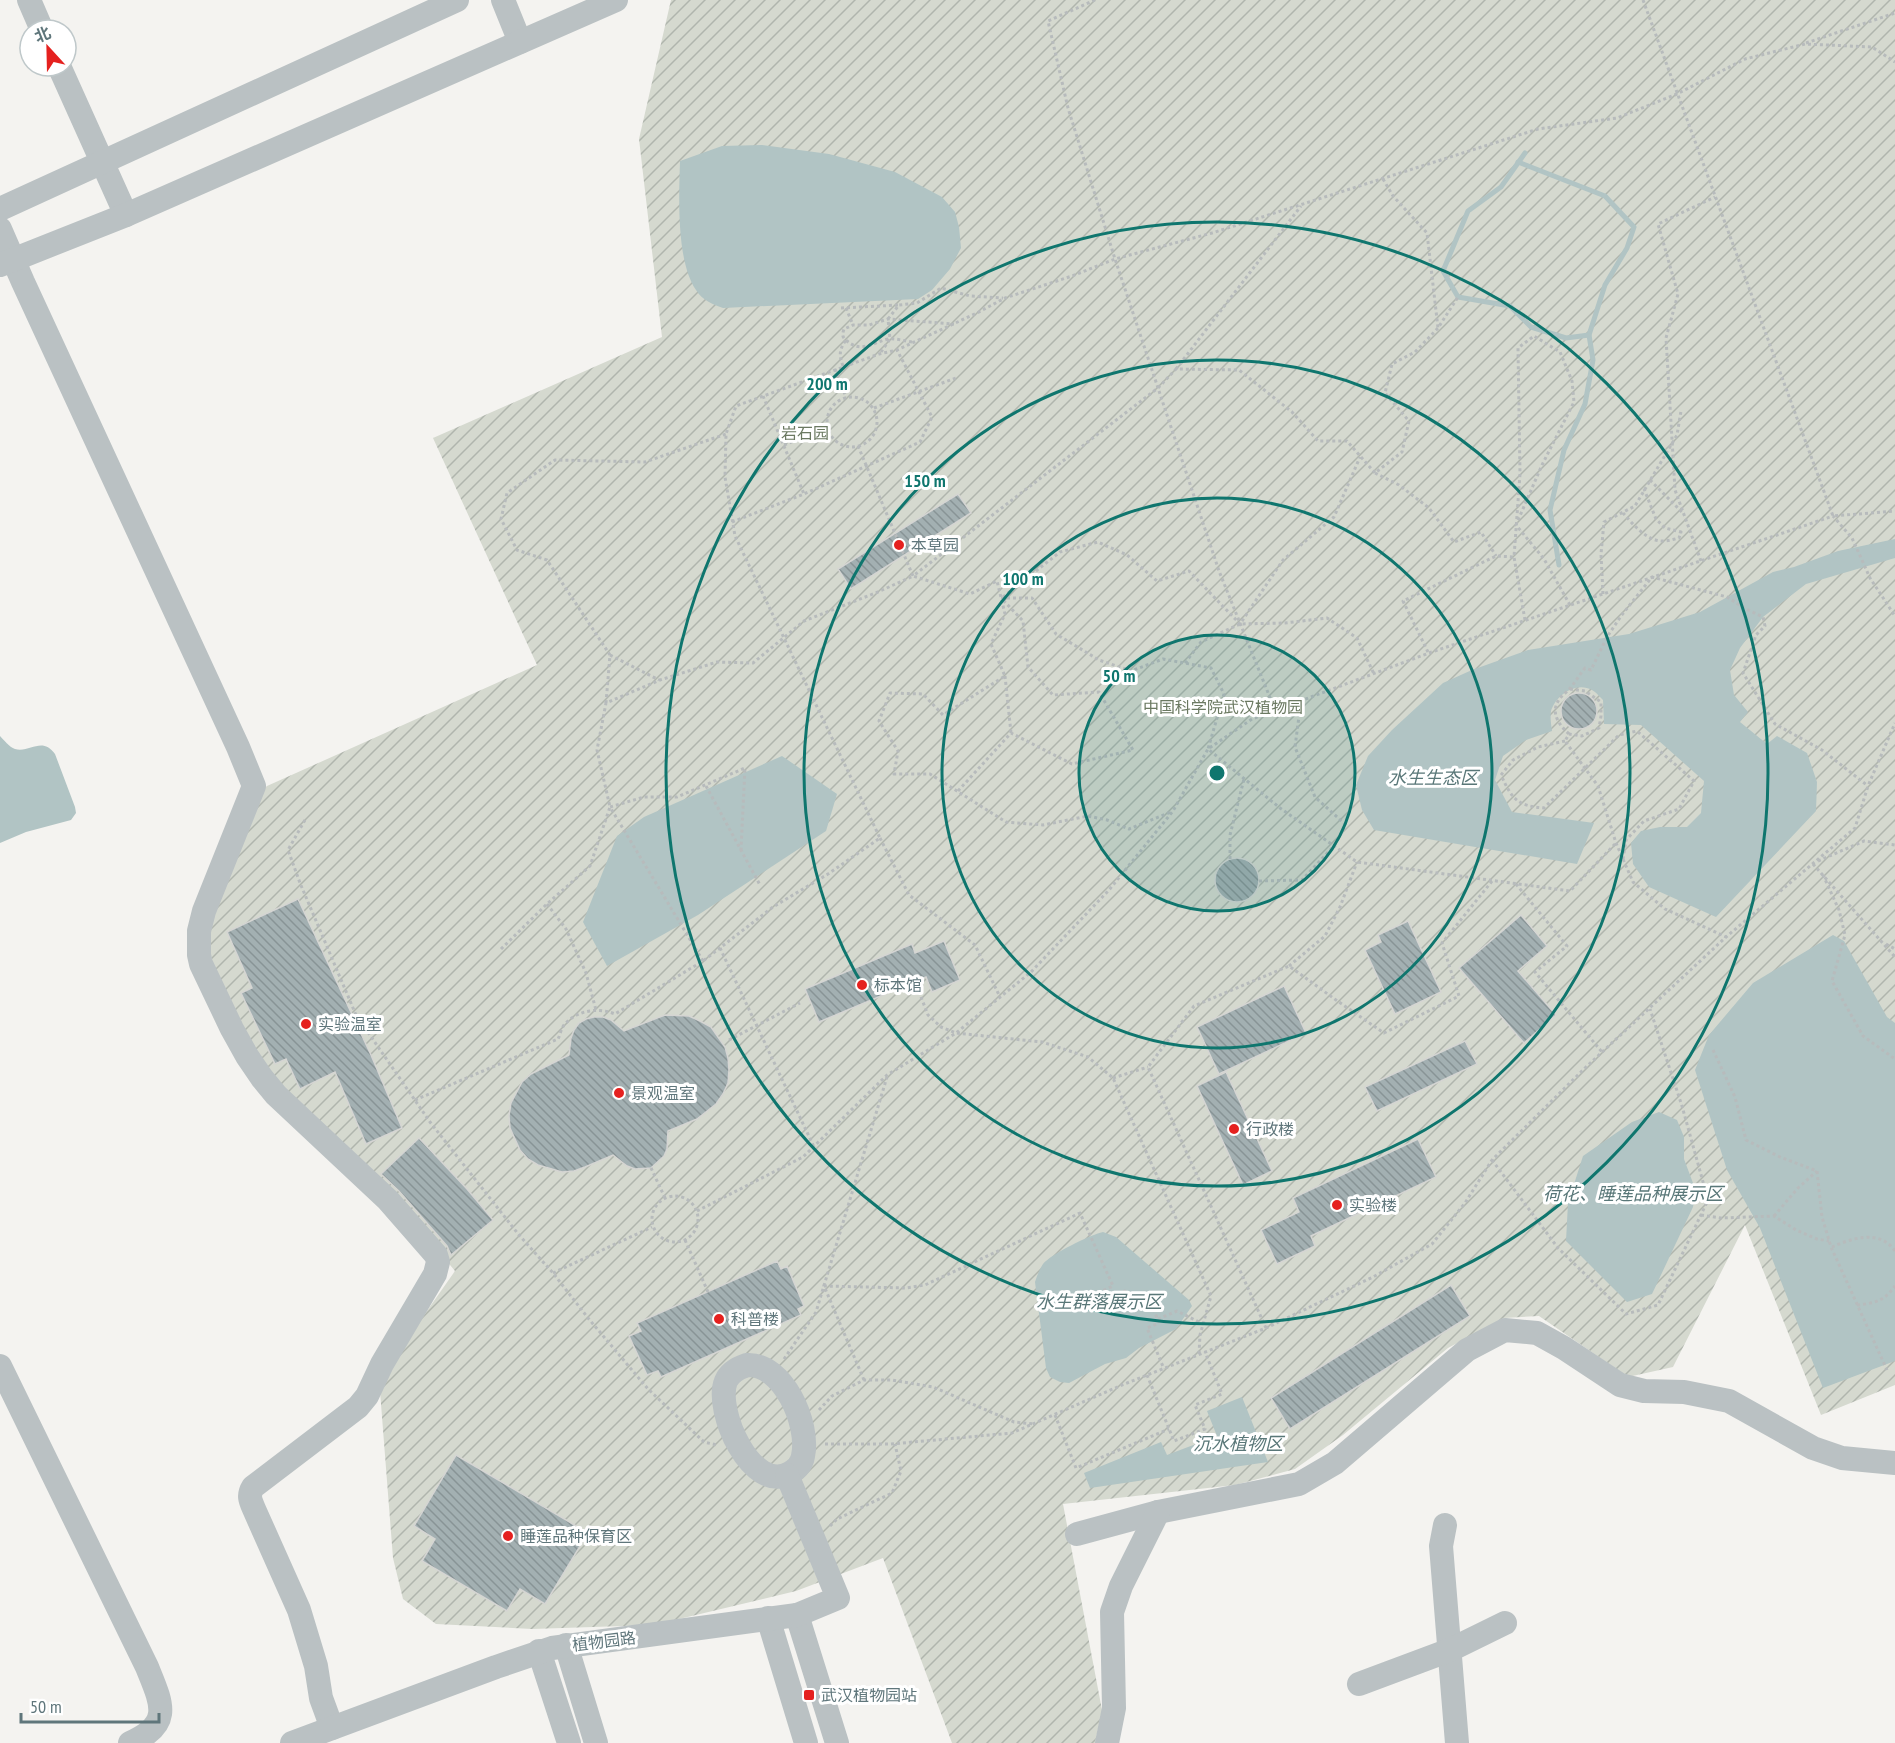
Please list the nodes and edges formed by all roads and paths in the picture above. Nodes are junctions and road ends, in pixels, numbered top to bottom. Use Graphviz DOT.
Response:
graph roads {
  1 [pos="29,0"];
  2 [pos="458,0"];
  3 [pos="503,0"];
  4 [pos="616,0"];
  5 [pos="1095,0"];
  6 [pos="1643,0"];
  7 [pos="1895,13"];
  8 [pos="37,18"];
  9 [pos="520,42"];
  10 [pos="1805,44"];
  11 [pos="1895,62"];
  12 [pos="64,78"];
  13 [pos="1677,94"];
  14 [pos="102,163"];
  15 [pos="1383,179"];
  16 [pos="1715,197"];
  17 [pos="1302,205"];
  18 [pos="0,209"];
  19 [pos="126,215"];
  20 [pos="0,229"];
  21 [pos="1115,259"];
  22 [pos="7,263"];
  23 [pos="1458,297"];
  24 [pos="1005,298"];
  25 [pos="899,305"];
  26 [pos="888,319"];
  27 [pos="955,324"];
  28 [pos="853,325"];
  29 [pos="1438,328"];
  30 [pos="890,339"];
  31 [pos="846,340"];
  32 [pos="914,342"];
  33 [pos="897,350"];
  34 [pos="879,354"];
  35 [pos="843,367"];
  36 [pos="835,369"];
  37 [pos="1176,369"];
  38 [pos="956,378"];
  39 [pos="1158,388"];
  40 [pos="919,393"];
  41 [pos="763,396"];
  42 [pos="846,397"];
  43 [pos="874,408"];
  44 [pos="1681,411"];
  45 [pos="828,428"];
  46 [pos="726,434"];
  47 [pos="1672,443"];
  48 [pos="784,445"];
  49 [pos="858,446"];
  50 [pos="1360,456"];
  51 [pos="867,467"];
  52 [pos="1375,473"];
  53 [pos="1650,480"];
  54 [pos="1644,489"];
  55 [pos="804,494"];
  56 [pos="1895,512"];
  57 [pos="1623,513"];
  58 [pos="1684,514"];
  59 [pos="1833,516"];
  60 [pos="732,522"];
  61 [pos="1516,525"];
  62 [pos="1496,556"];
  63 [pos="1514,557"];
  64 [pos="1701,561"];
  65 [pos="913,576"];
  66 [pos="1652,577"];
  67 [pos="1603,594"];
  68 [pos="1001,598"];
  69 [pos="1570,605"];
  70 [pos="1895,616"];
  71 [pos="1525,620"];
  72 [pos="1240,624"];
  73 [pos="784,638"];
  74 [pos="1429,653"];
  75 [pos="610,655"];
  76 [pos="1185,663"];
  77 [pos="1374,674"];
  78 [pos="1005,676"];
  79 [pos="660,680"];
  80 [pos="1570,689"];
  81 [pos="1301,700"];
  82 [pos="606,703"];
  83 [pos="1275,710"];
  84 [pos="1895,723"];
  85 [pos="1011,733"];
  86 [pos="1569,734"];
  87 [pos="1565,741"];
  88 [pos="1208,749"];
  89 [pos="1584,768"];
  90 [pos="1244,778"];
  91 [pos="706,786"];
  92 [pos="1868,786"];
  93 [pos="958,791"];
  94 [pos="610,807"];
  95 [pos="1173,812"];
  96 [pos="305,820"];
  97 [pos="880,838"];
  98 [pos="1616,843"];
  99 [pos="1895,845"];
  100 [pos="1334,846"];
  101 [pos="741,850"];
  102 [pos="1230,859"];
  103 [pos="1623,859"];
  104 [pos="1357,862"];
  105 [pos="1813,864"];
  106 [pos="1823,875"];
  107 [pos="1493,880"];
  108 [pos="1259,881"];
  109 [pos="1516,884"];
  110 [pos="760,885"];
  111 [pos="547,904"];
  112 [pos="1726,937"];
  113 [pos="1882,943"];
  114 [pos="720,948"];
  115 [pos="1895,948"];
  116 [pos="501,949"];
  117 [pos="1895,957"];
  118 [pos="703,961"];
  119 [pos="1289,966"];
  120 [pos="921,997"];
  121 [pos="1000,997"];
  122 [pos="800,1003"];
  123 [pos="1650,1008"];
  124 [pos="596,1010"];
  125 [pos="757,1026"];
  126 [pos="956,1033"];
  127 [pos="729,1040"];
  128 [pos="1713,1050"];
  129 [pos="1602,1052"];
  130 [pos="1895,1059"];
  131 [pos="1148,1067"];
  132 [pos="887,1075"];
  133 [pos="1113,1078"];
  134 [pos="415,1100"];
  135 [pos="814,1147"];
  136 [pos="1492,1160"];
  137 [pos="651,1168"];
  138 [pos="1817,1171"];
  139 [pos="665,1198"];
  140 [pos="697,1211"];
  141 [pos="1701,1215"];
  142 [pos="1774,1216"];
  143 [pos="652,1227"];
  144 [pos="685,1240"];
  145 [pos="1829,1241"];
  146 [pos="1831,1247"];
  147 [pos="1895,1251"];
  148 [pos="553,1273"];
  149 [pos="824,1286"];
  150 [pos="1895,1286"];
  151 [pos="708,1292"];
  152 [pos="1857,1305"];
  153 [pos="1158,1319"];
  154 [pos="1203,1324"];
  155 [pos="1266,1328"];
  156 [pos="1205,1352"];
  157 [pos="1199,1354"];
  158 [pos="0,1366"];
  159 [pos="1164,1369"];
  160 [pos="1887,1371"];
  161 [pos="774,1375"];
  162 [pos="1148,1375"];
  163 [pos="864,1380"];
  164 [pos="815,1414"];
  165 [pos="1055,1415"];
  166 [pos="1034,1424"];
  167 [pos="1169,1429"];
  168 [pos="817,1444"];
  169 [pos="895,1444"];
  170 [pos="722,1446"];
  171 [pos="1895,1463"];
  172 [pos="787,1475"];
  173 [pos="1158,1512"];
  174 [pos="1445,1525"];
  175 [pos="1077,1534"];
  176 [pos="815,1543"];
  177 [pos="797,1615"];
  178 [pos="768,1618"];
  179 [pos="1505,1623"];
  180 [pos="566,1645"];
  181 [pos="1450,1650"];
  182 [pos="539,1651"];
  183 [pos="1359,1684"];
  184 [pos="332,1728"];
  185 [pos="829,1741"];
  186 [pos="130,1743"];
  187 [pos="292,1743"];
  188 [pos="569,1743"];
  189 [pos="596,1743"];
  190 [pos="806,1743"];
  191 [pos="1107,1743"];
  192 [pos="1457,1743"];
  1 -- 8 [label="street"];
  2 -- 14 [label="street"];
  3 -- 9 [label="street"];
  4 -- 9 [label="street"];
  5 -- 21 [label="path"];
  6 -- 13 [label="path"];
  7 -- 10 [label="path"];
  9 -- 19 [label="street"];
  10 -- 11 [label="path"];
  10 -- 13 [label="path"];
  12 -- 14 [label="street"];
  13 -- 15 [label="path"];
  13 -- 16 [label="path"];
  14 -- 18 [label="street"];
  14 -- 19 [label="street"];
  15 -- 17 [label="path"];
  15 -- 29 [label="path"];
  16 -- 47 [label="path"];
  16 -- 59 [label="path"];
  17 -- 21 [label="path"];
  17 -- 37 [label="path"];
  19 -- 22 [label="street"];
  20 -- 22 [label="street"];
  21 -- 24 [label="path"];
  21 -- 39 [label="path"];
  22 -- 184 [label="street"];
  23 -- 29 [label="path"];
  24 -- 25 [label="path"];
  24 -- 27 [label="path"];
  25 -- 26 [label="path"];
  25 -- 28 [label="path"];
  26 -- 27 [label="path"];
  26 -- 28 [label="path"];
  26 -- 30 [label="path"];
  27 -- 32 [label="path"];
  28 -- 31 [label="path"];
  29 -- 52 [label="path"];
  30 -- 31 [label="path"];
  30 -- 32 [label="path"];
  30 -- 34 [label="path"];
  31 -- 35 [label="path"];
  32 -- 33 [label="path"];
  33 -- 34 [label="path"];
  33 -- 40 [label="path"];
  34 -- 35 [label="path"];
  35 -- 36 [label="path"];
  36 -- 41 [label="path"];
  36 -- 42 [label="path"];
  37 -- 39 [label="path"];
  37 -- 50 [label="path"];
  38 -- 40 [label="path"];
  39 -- 65 [label="path"];
  39 -- 72 [label="path"];
  40 -- 43 [label="path"];
  40 -- 51 [label="path"];
  41 -- 46 [label="path"];
  41 -- 48 [label="path"];
  42 -- 43 [label="path"];
  42 -- 45 [label="path"];
  43 -- 49 [label="path"];
  44 -- 47 [label="path"];
  45 -- 48 [label="path"];
  45 -- 49 [label="path"];
  46 -- 60 [label="path"];
  46 -- 75 [label="path"];
  47 -- 53 [label="path"];
  47 -- 58 [label="path"];
  48 -- 55 [label="path"];
  49 -- 51 [label="path"];
  50 -- 52 [label="path"];
  50 -- 72 [label="path"];
  51 -- 55 [label="path"];
  51 -- 65 [label="path"];
  52 -- 62 [label="path"];
  53 -- 54 [label="path"];
  53 -- 58 [label="path"];
  54 -- 57 [label="path"];
  54 -- 57 [label="path"];
  55 -- 60 [label="path"];
  56 -- 59 [label="path"];
  57 -- 67 [label="path"];
  58 -- 64 [label="path"];
  59 -- 64 [label="path"];
  59 -- 70 [label="path"];
  60 -- 73 [label="path"];
  61 -- 61 [label="path"];
  61 -- 63 [label="path"];
  61 -- 69 [label="path"];
  62 -- 63 [label="path"];
  62 -- 74 [label="path"];
  63 -- 71 [label="path"];
  64 -- 66 [label="path"];
  65 -- 68 [label="path"];
  65 -- 73 [label="path"];
  66 -- 67 [label="path"];
  66 -- 80 [label="path"];
  66 -- 92 [label="path"];
  67 -- 69 [label="path"];
  68 -- 72 [label="path"];
  68 -- 76 [label="path"];
  68 -- 78 [label="path"];
  68 -- 85 [label="path"];
  69 -- 71 [label="path"];
  71 -- 74 [label="path"];
  72 -- 76 [label="path"];
  72 -- 77 [label="path"];
  72 -- 83 [label="path"];
  73 -- 79 [label="path"];
  73 -- 97 [label="path"];
  74 -- 77 [label="path"];
  75 -- 79 [label="path"];
  75 -- 82 [label="path"];
  76 -- 88 [label="path"];
  77 -- 81 [label="path"];
  78 -- 85 [label="path"];
  78 -- 93 [label="path"];
  79 -- 82 [label="path"];
  80 -- 86 [label="path"];
  80 -- 86 [label="path"];
  81 -- 83 [label="path"];
  81 -- 100 [label="path"];
  82 -- 94 [label="path"];
  83 -- 88 [label="path"];
  84 -- 92 [label="path"];
  85 -- 93 [label="path"];
  86 -- 87 [label="path"];
  87 -- 89 [label="path"];
  87 -- 89 [label="path"];
  88 -- 90 [label="path"];
  88 -- 95 [label="path"];
  89 -- 98 [label="path"];
  89 -- 103 [label="path"];
  90 -- 100 [label="path"];
  90 -- 102 [label="path"];
  91 -- 94 [label="path"];
  91 -- 101 [label="path"];
  91 -- 101 [label="path"];
  92 -- 105 [label="path"];
  93 -- 95 [label="path"];
  94 -- 111 [label="path"];
  94 -- 118 [label="path"];
  95 -- 121 [label="path"];
  96 -- 134 [label="path"];
  97 -- 114 [label="path"];
  97 -- 121 [label="path"];
  98 -- 103 [label="path"];
  98 -- 109 [label="path"];
  99 -- 105 [label="path"];
  100 -- 104 [label="path"];
  100 -- 108 [label="path"];
  101 -- 110 [label="path"];
  103 -- 112 [label="path"];
  104 -- 107 [label="path"];
  104 -- 119 [label="path"];
  105 -- 106 [label="path"];
  105 -- 112 [label="path"];
  106 -- 113 [label="path"];
  106 -- 130 [label="path"];
  107 -- 109 [label="path"];
  107 -- 119 [label="path"];
  109 -- 129 [label="path"];
  111 -- 116 [label="path"];
  111 -- 124 [label="path"];
  112 -- 123 [label="path"];
  113 -- 115 [label="path"];
  113 -- 117 [label="path"];
  114 -- 118 [label="path"];
  114 -- 125 [label="path"];
  118 -- 124 [label="path"];
  119 -- 131 [label="path"];
  120 -- 126 [label="path"];
  121 -- 126 [label="path"];
  122 -- 125 [label="path"];
  123 -- 129 [label="path"];
  123 -- 141 [label="path"];
  124 -- 134 [label="path"];
  125 -- 127 [label="path"];
  125 -- 135 [label="path"];
  126 -- 132 [label="path"];
  126 -- 133 [label="path"];
  128 -- 138 [label="path"];
  129 -- 136 [label="path"];
  131 -- 133 [label="path"];
  131 -- 155 [label="path"];
  132 -- 135 [label="path"];
  132 -- 149 [label="path"];
  133 -- 154 [label="path"];
  134 -- 148 [label="path"];
  135 -- 140 [label="path"];
  136 -- 141 [label="path"];
  136 -- 155 [label="path"];
  137 -- 139 [label="path"];
  138 -- 142 [label="path"];
  138 -- 145 [label="path"];
  139 -- 140 [label="path"];
  139 -- 143 [label="path"];
  140 -- 144 [label="path"];
  141 -- 142 [label="path"];
  142 -- 145 [label="path"];
  143 -- 144 [label="path"];
  143 -- 148 [label="path"];
  144 -- 151 [label="path"];
  145 -- 146 [label="path"];
  146 -- 147 [label="path"];
  146 -- 152 [label="path"];
  148 -- 170 [label="path"];
  149 -- 153 [label="path"];
  149 -- 161 [label="path"];
  149 -- 163 [label="path"];
  150 -- 152 [label="path"];
  152 -- 160 [label="path"];
  153 -- 154 [label="path"];
  153 -- 159 [label="path"];
  154 -- 157 [label="path"];
  155 -- 156 [label="path"];
  156 -- 157 [label="path"];
  156 -- 167 [label="path"];
  157 -- 159 [label="path"];
  158 -- 186 [label="street"];
  159 -- 162 [label="path"];
  161 -- 172 [label="street"];
  161 -- 172 [label="street"];
  162 -- 165 [label="path"];
  162 -- 167 [label="path"];
  163 -- 164 [label="path"];
  163 -- 166 [label="path"];
  165 -- 166 [label="path"];
  165 -- 167 [label="path"];
  166 -- 169 [label="path"];
  168 -- 169 [label="path"];
  169 -- 176 [label="path"];
  171 -- 173 [label="street"];
  172 -- 176 [label="street"];
  173 -- 175 [label="street"];
  173 -- 191 [label="street"];
  174 -- 181 [label="street"];
  176 -- 177 [label="street, 植物园路"];
  177 -- 178 [label="street, 植物园路"];
  177 -- 185 [label="street"];
  178 -- 180 [label="street, 植物园路"];
  178 -- 190 [label="street"];
  179 -- 181 [label="street"];
  180 -- 182 [label="street, 植物园路"];
  180 -- 189 [label="street"];
  181 -- 183 [label="street"];
  181 -- 192 [label="street"];
  182 -- 184 [label="street, 植物园路"];
  182 -- 188 [label="street"];
  184 -- 187 [label="street, 植物园路"];
}
